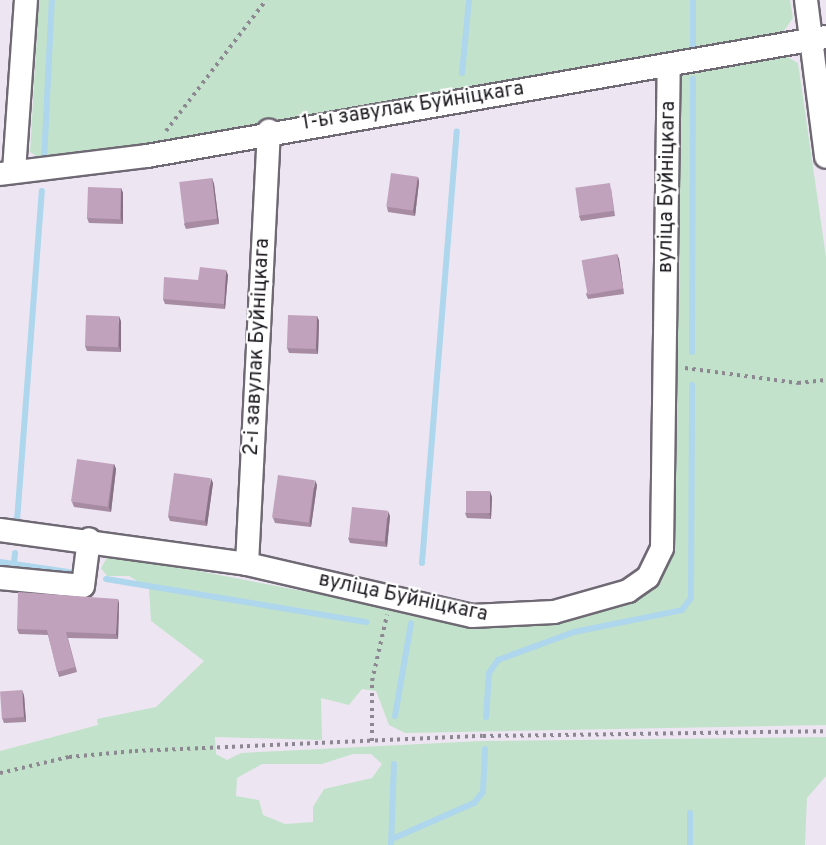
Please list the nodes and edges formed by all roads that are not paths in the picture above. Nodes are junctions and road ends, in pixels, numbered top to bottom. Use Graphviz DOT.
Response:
graph roads {
  1 [pos="26,0"];
  2 [pos="806,0"];
  3 [pos="819,39"];
  4 [pos="669,66"];
  5 [pos="269,131"];
  6 [pos="826,157"];
  7 [pos="7,172"];
  8 [pos="0,530"];
  9 [pos="88,539"];
  10 [pos="247,564"];
  11 [pos="0,578"];
  1 -- 7 [label="street"];
  2 -- 3 [label="street"];
  3 -- 4 [label="street, 1-ы завулак Буйніцкага"];
  3 -- 6 [label="street"];
  4 -- 5 [label="street, 1-ы завулак Буйніцкага"];
  4 -- 10 [label="street, вуліца Буйніцкага"];
  5 -- 7 [label="street, 1-ы завулак Буйніцкага"];
  5 -- 10 [label="street, 2-і завулак Буйніцкага"];
  8 -- 9 [label="street, вуліца Буйніцкага"];
  9 -- 10 [label="street, вуліца Буйніцкага"];
  9 -- 11 [label="street"];
}
